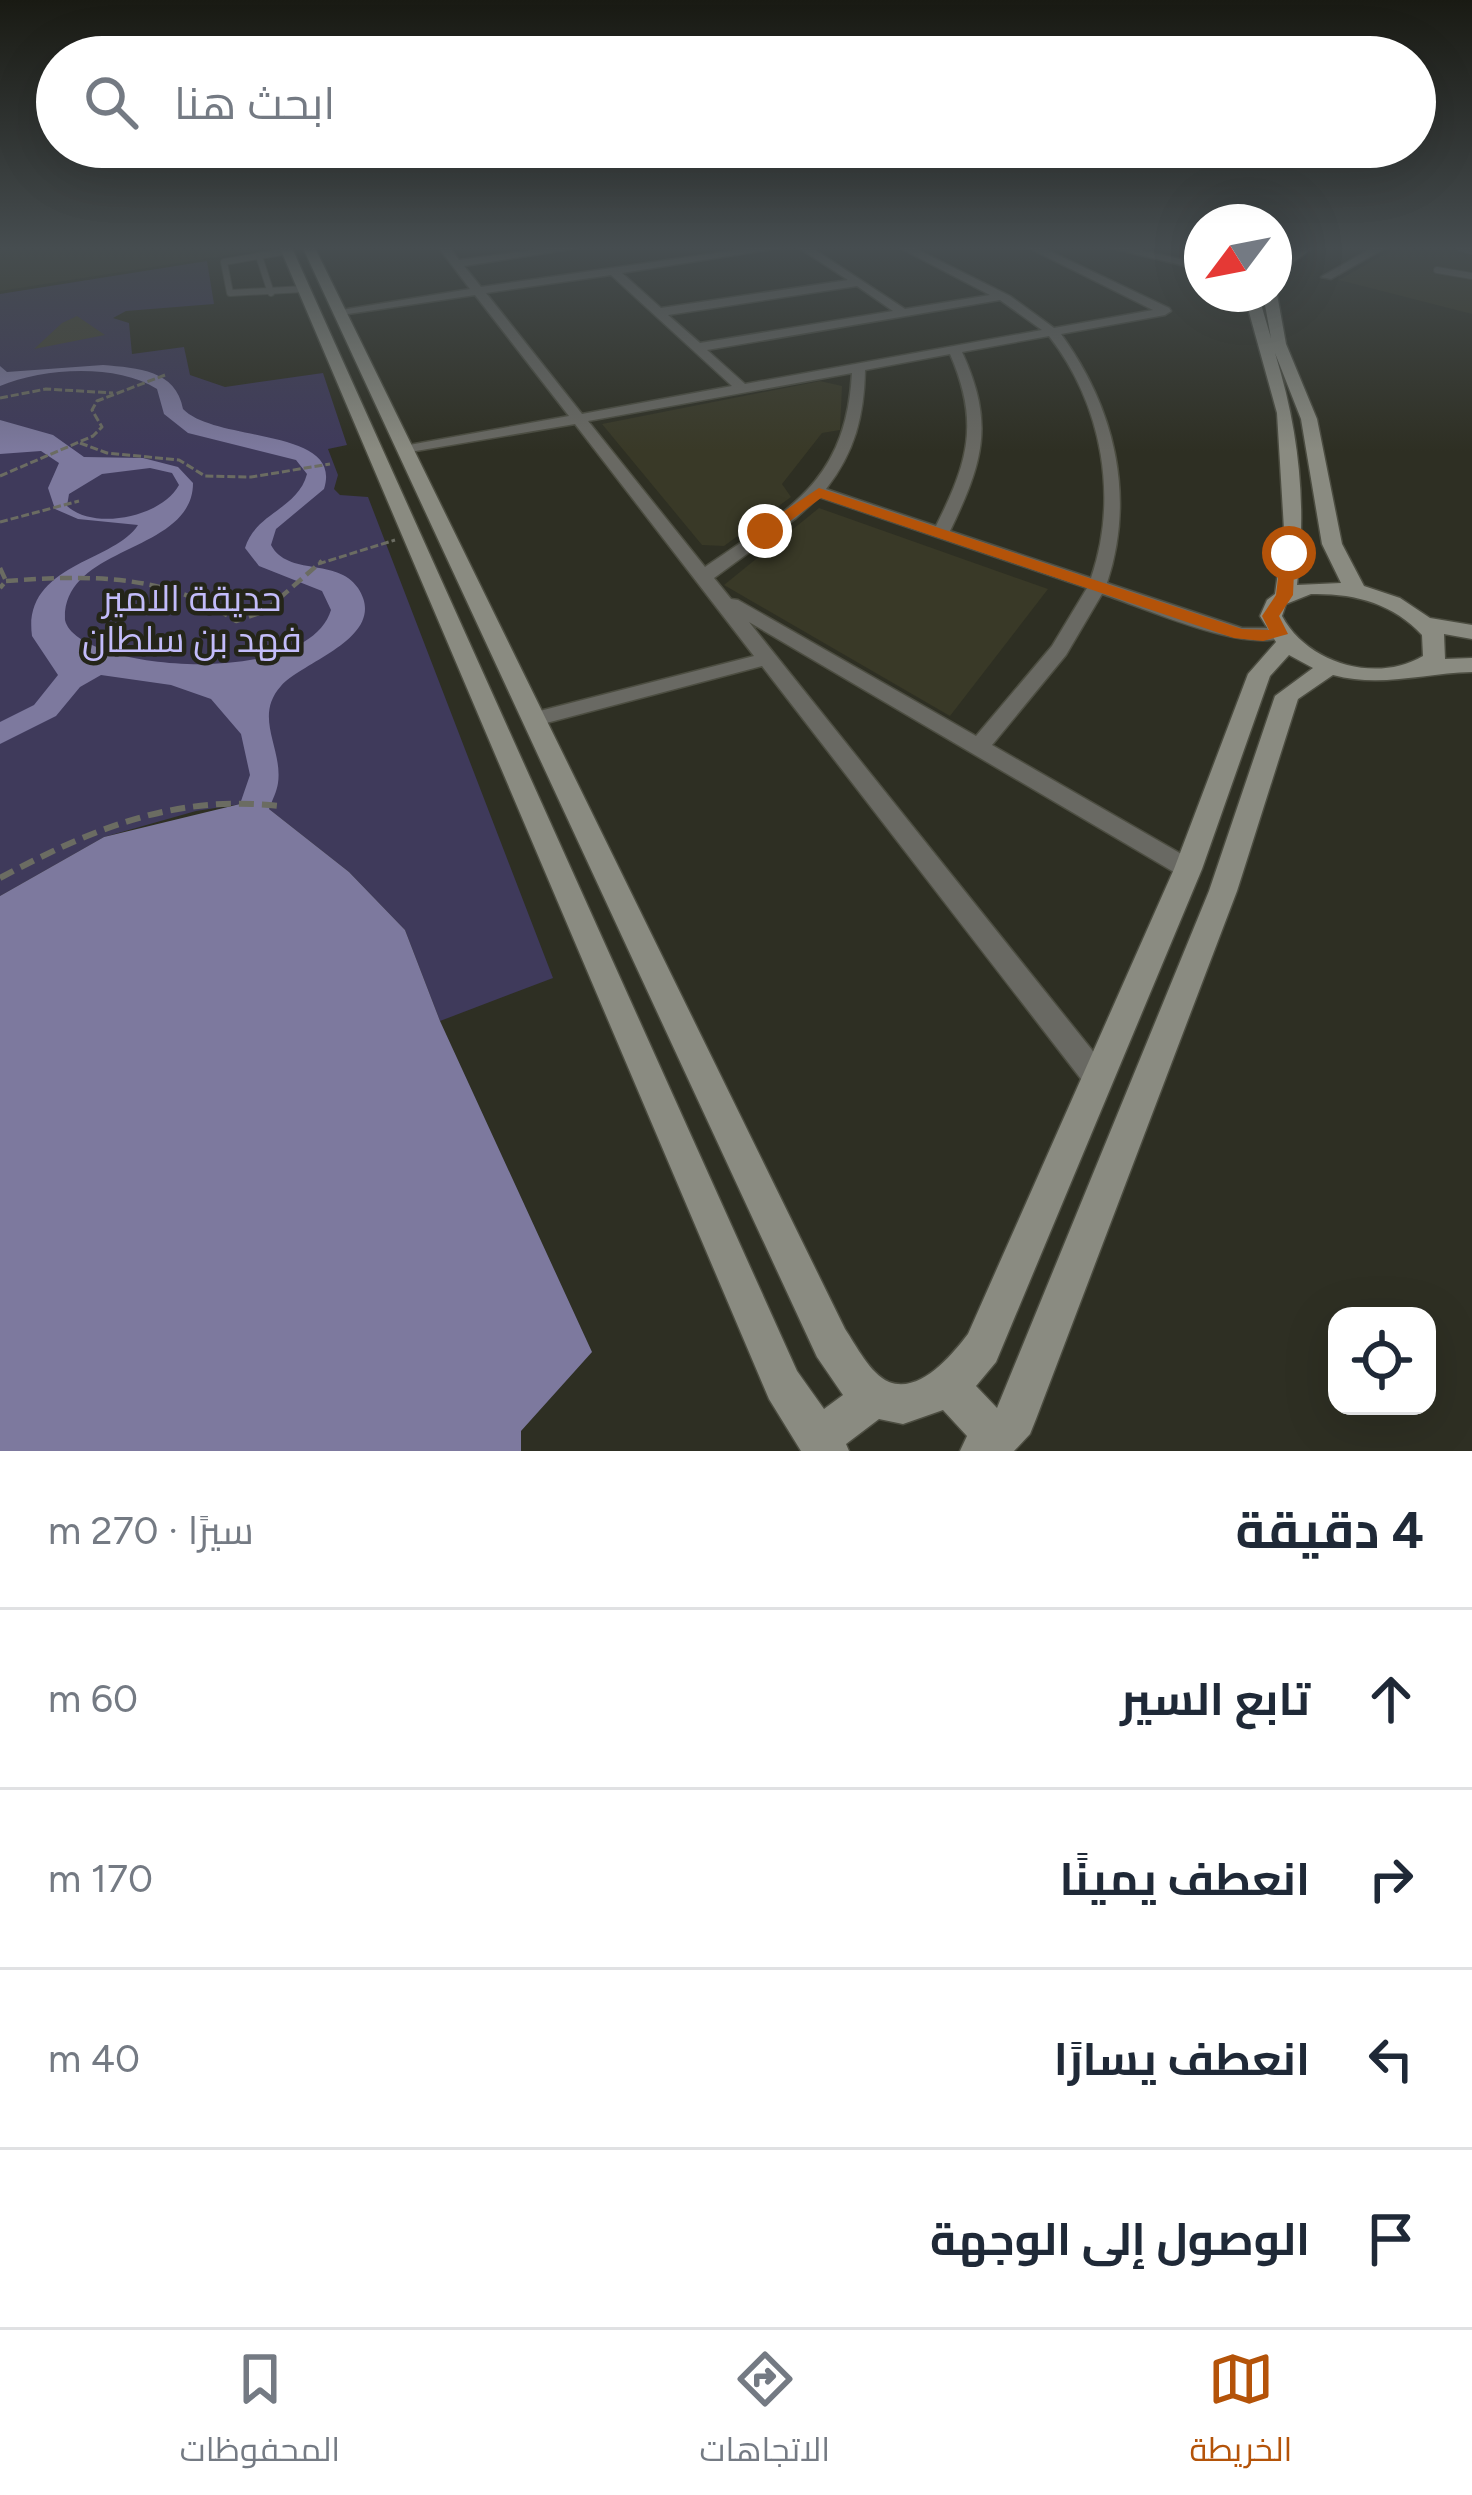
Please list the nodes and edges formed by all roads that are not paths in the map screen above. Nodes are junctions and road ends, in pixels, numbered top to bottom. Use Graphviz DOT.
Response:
graph roads {
  1 [pos="316,316"];
  2 [pos="342,316"];
  3 [pos="497,316"];
  4 [pos="665,316"];
  5 [pos="887,316"];
  6 [pos="1027,316"];
  7 [pos="1141,316"];
  8 [pos="1254,316"];
  9 [pos="1277,316"];
  10 [pos="1053,332"];
  11 [pos="696,348"];
  12 [pos="955,350"];
  13 [pos="859,367"];
  14 [pos="744,390"];
  15 [pos="578,419"];
  16 [pos="409,450"];
  17 [pos="819,492"];
  18 [pos="941,532"];
  19 [pos="703,577"];
  20 [pos="1098,584"];
  21 [pos="1355,591"];
  22 [pos="1285,595"];
  23 [pos="718,597"];
  24 [pos="1426,624"];
  25 [pos="1472,632"];
  26 [pos="1284,638"];
  27 [pos="767,659"];
  28 [pos="1472,665"];
  29 [pos="1332,666"];
  30 [pos="1427,666"];
  31 [pos="535,719"];
  32 [pos="978,748"];
  33 [pos="1188,869"];
  34 [pos="1098,1079"];
  35 [pos="947,1385"];
  36 [pos="875,1397"];
  37 [pos="823,1445"];
  38 [pos="989,1445"];
  1 -- 37 [label="street"];
  2 -- 16 [label="street"];
  3 -- 15 [label="street"];
  4 -- 11 [label="street"];
  5 -- 11 [label="street"];
  6 -- 10 [label="street"];
  7 -- 10 [label="street"];
  8 -- 22 [label="street"];
  9 -- 21 [label="street"];
  10 -- 12 [label="street"];
  10 -- 20 [label="street"];
  11 -- 14 [label="street"];
  12 -- 13 [label="street"];
  12 -- 18 [label="street"];
  13 -- 14 [label="street"];
  13 -- 17 [label="street"];
  14 -- 15 [label="street"];
  15 -- 16 [label="street"];
  15 -- 19 [label="street"];
  16 -- 31 [label="street"];
  17 -- 18 [label="street"];
  17 -- 19 [label="street"];
  18 -- 20 [label="street"];
  19 -- 23 [label="street"];
  20 -- 26 [label="street"];
  20 -- 32 [label="street"];
  21 -- 22 [label="street"];
  21 -- 24 [label="street"];
  22 -- 26 [label="street"];
  23 -- 27 [label="street"];
  23 -- 32 [label="street"];
  24 -- 25 [label="street"];
  24 -- 30 [label="street"];
  26 -- 29 [label="street"];
  26 -- 33 [label="street"];
  27 -- 31 [label="street"];
  27 -- 34 [label="street"];
  28 -- 30 [label="street"];
  29 -- 30 [label="street"];
  29 -- 38 [label="street"];
  31 -- 36 [label="street"];
  32 -- 33 [label="street"];
  33 -- 34 [label="street"];
  34 -- 35 [label="street"];
  35 -- 36 [label="street"];
  35 -- 38 [label="street"];
  36 -- 37 [label="street"];
}
